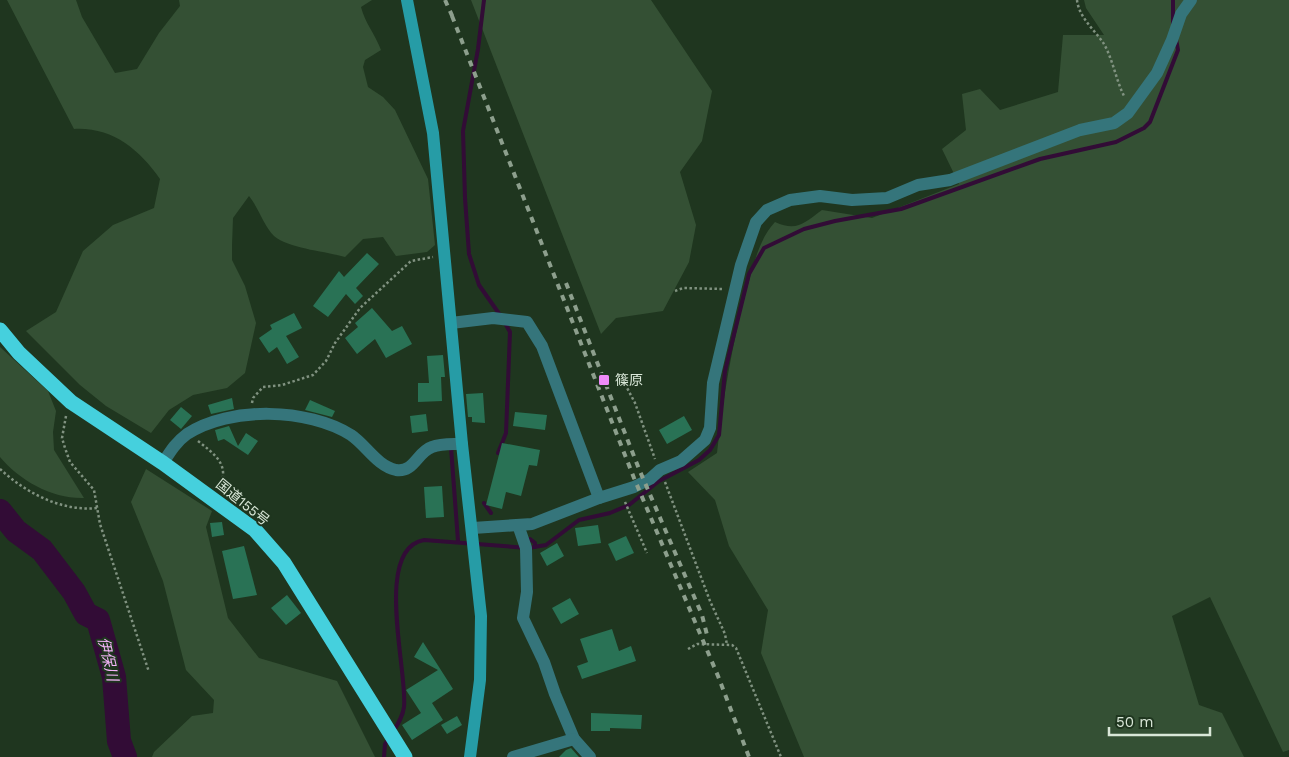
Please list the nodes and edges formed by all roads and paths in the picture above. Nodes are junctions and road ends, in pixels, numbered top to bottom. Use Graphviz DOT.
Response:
graph roads {
  1 [pos="407,0"];
  2 [pos="1077,0"];
  3 [pos="1190,0"];
  4 [pos="1132,108"];
  5 [pos="444,256"];
  6 [pos="735,288"];
  7 [pos="675,292"];
  8 [pos="451,323"];
  9 [pos="0,330"];
  10 [pos="625,384"];
  11 [pos="71,402"];
  12 [pos="253,414"];
  13 [pos="190,433"];
  14 [pos="462,444"];
  15 [pos="163,463"];
  16 [pos="0,469"];
  17 [pos="660,470"];
  18 [pos="623,490"];
  19 [pos="212,497"];
  20 [pos="599,498"];
  21 [pos="98,508"];
  22 [pos="518,525"];
  23 [pos="473,528"];
  24 [pos="647,553"];
  25 [pos="727,645"];
  26 [pos="688,649"];
  27 [pos="149,672"];
  28 [pos="574,739"];
  29 [pos="405,757"];
  30 [pos="470,757"];
  31 [pos="513,757"];
  32 [pos="590,757"];
  33 [pos="781,757"];
  1 -- 5 [label="street"];
  2 -- 4 [label="path"];
  3 -- 4 [label="street"];
  4 -- 6 [label="street"];
  5 -- 8 [label="street"];
  5 -- 12 [label="path"];
  6 -- 7 [label="path"];
  6 -- 17 [label="street"];
  8 -- 14 [label="street"];
  8 -- 20 [label="street"];
  9 -- 11 [label="highway, 国道155号"];
  10 -- 17 [label="path"];
  11 -- 15 [label="highway, 国道155号"];
  11 -- 21 [label="path"];
  12 -- 13 [label="street"];
  12 -- 14 [label="street"];
  13 -- 15 [label="street"];
  13 -- 19 [label="path"];
  14 -- 23 [label="street"];
  15 -- 19 [label="highway, 国道155号"];
  16 -- 21 [label="path"];
  17 -- 18 [label="street"];
  17 -- 25 [label="path"];
  18 -- 20 [label="street"];
  18 -- 24 [label="path"];
  19 -- 29 [label="highway, 国道155号"];
  20 -- 22 [label="street"];
  21 -- 27 [label="path"];
  22 -- 23 [label="street"];
  22 -- 28 [label="street"];
  23 -- 30 [label="street"];
  25 -- 26 [label="path"];
  25 -- 33 [label="path"];
  28 -- 31 [label="street"];
  28 -- 32 [label="street"];
}
